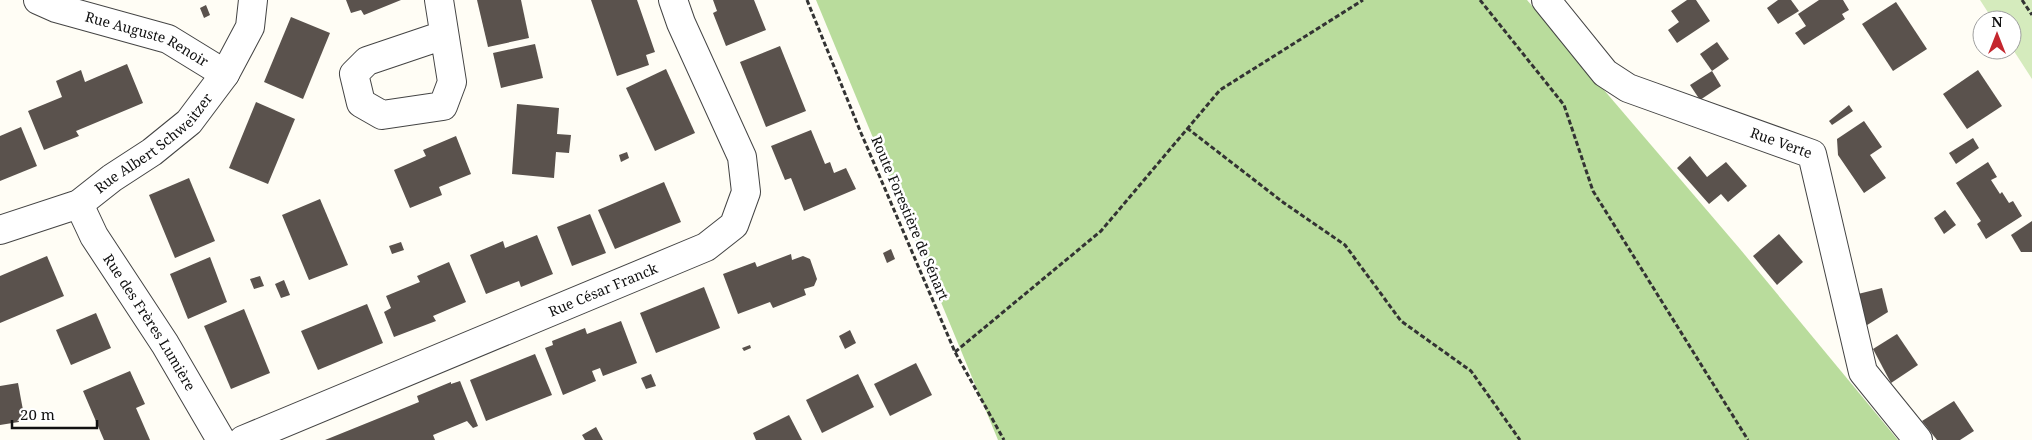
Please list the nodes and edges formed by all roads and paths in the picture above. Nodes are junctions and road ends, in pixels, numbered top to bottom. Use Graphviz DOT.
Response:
graph roads {
  1 [pos="38,0"];
  2 [pos="253,0"];
  3 [pos="439,0"];
  4 [pos="673,0"];
  5 [pos="807,0"];
  6 [pos="1363,0"];
  7 [pos="1480,0"];
  8 [pos="1546,0"];
  9 [pos="2022,0"];
  10 [pos="2032,15"];
  11 [pos="444,35"];
  12 [pos="225,74"];
  13 [pos="1187,128"];
  14 [pos="79,204"];
  15 [pos="0,230"];
  16 [pos="955,352"];
  17 [pos="221,440"];
  18 [pos="242,440"];
  19 [pos="1004,440"];
  20 [pos="1520,440"];
  21 [pos="1748,440"];
  22 [pos="1918,440"];
  1 -- 12 [label="street, Rue Auguste Renoir"];
  2 -- 12 [label="street, Rue Albert Schweitzer"];
  3 -- 11 [label="street"];
  4 -- 18 [label="street, Rue César Franck"];
  5 -- 16 [label="path, Route Forestière de Sénart"];
  6 -- 13 [label="path"];
  7 -- 21 [label="path"];
  8 -- 22 [label="street, Rue Verte"];
  9 -- 10 [label="path"];
  12 -- 14 [label="street, Rue Albert Schweitzer"];
  13 -- 16 [label="path"];
  13 -- 20 [label="path"];
  14 -- 15 [label="street, Rue Albert Schweitzer"];
  14 -- 17 [label="street, Rue des Frères Lumière"];
  16 -- 19 [label="path, Route Forestière de Sénart"];
}
